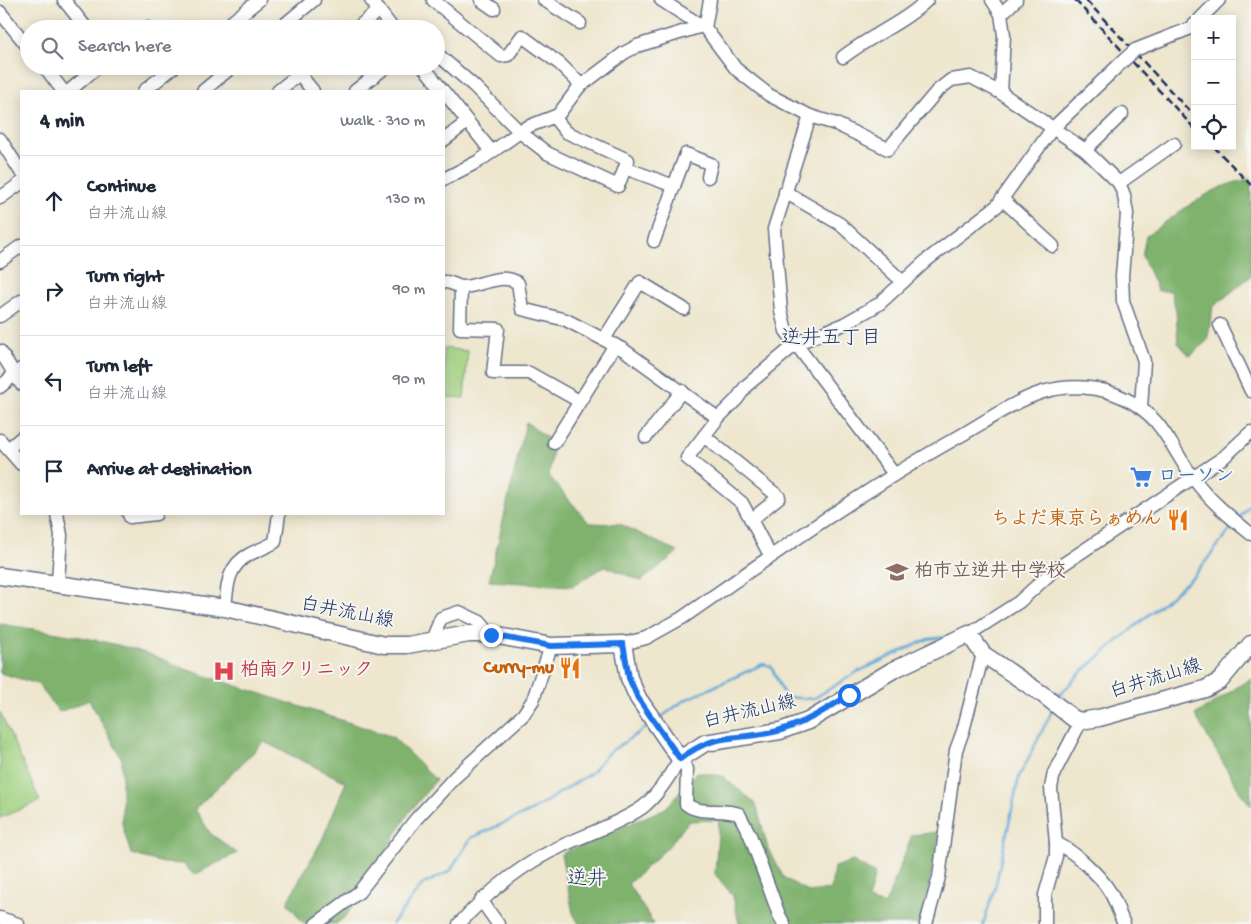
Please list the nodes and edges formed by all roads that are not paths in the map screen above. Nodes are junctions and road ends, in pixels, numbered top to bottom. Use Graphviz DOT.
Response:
graph roads {
  1 [pos="64,0"];
  2 [pos="259,0"];
  3 [pos="314,0"];
  4 [pos="433,0"];
  5 [pos="481,0"];
  6 [pos="544,0"];
  7 [pos="661,0"];
  8 [pos="710,0"];
  9 [pos="927,0"];
  10 [pos="992,0"];
  11 [pos="1016,0"];
  12 [pos="1219,0"];
  13 [pos="375,5"];
  14 [pos="494,9"];
  15 [pos="0,12"];
  16 [pos="1001,14"];
  17 [pos="1204,15"];
  18 [pos="80,20"];
  19 [pos="234,20"];
  20 [pos="290,20"];
  21 [pos="363,20"];
  22 [pos="387,20"];
  23 [pos="580,23"];
  24 [pos="703,27"];
  25 [pos="1191,28"];
  26 [pos="20,37"];
  27 [pos="843,57"];
  28 [pos="445,61"];
  29 [pos="51,75"];
  30 [pos="88,75"];
  31 [pos="164,75"];
  32 [pos="222,75"];
  33 [pos="294,75"];
  34 [pos="304,75"];
  35 [pos="375,75"];
  36 [pos="429,75"];
  37 [pos="581,85"];
  38 [pos="63,90"];
  39 [pos="70,90"];
  40 [pos="145,90"];
  41 [pos="203,90"];
  42 [pos="279,90"];
  43 [pos="312,90"];
  44 [pos="356,90"];
  45 [pos="439,90"];
  46 [pos="1001,93"];
  47 [pos="445,97"];
  48 [pos="1122,114"];
  49 [pos="810,116"];
  50 [pos="554,118"];
  51 [pos="467,122"];
  52 [pos="1052,129"];
  53 [pos="520,132"];
  54 [pos="0,139"];
  55 [pos="445,139"];
  56 [pos="1174,144"];
  57 [pos="1085,150"];
  58 [pos="491,151"];
  59 [pos="625,168"];
  60 [pos="20,170"];
  61 [pos="708,177"];
  62 [pos="445,178"];
  63 [pos="1119,183"];
  64 [pos="20,184"];
  65 [pos="674,186"];
  66 [pos="786,192"];
  67 [pos="0,198"];
  68 [pos="1002,199"];
  69 [pos="654,241"];
  70 [pos="1053,246"];
  71 [pos="20,247"];
  72 [pos="0,260"];
  73 [pos="445,282"];
  74 [pos="902,282"];
  75 [pos="461,287"];
  76 [pos="20,302"];
  77 [pos="684,309"];
  78 [pos="0,316"];
  79 [pos="1220,325"];
  80 [pos="609,342"];
  81 [pos="796,344"];
  82 [pos="0,350"];
  83 [pos="19,376"];
  84 [pos="0,387"];
  85 [pos="682,391"];
  86 [pos="1251,391"];
  87 [pos="579,401"];
  88 [pos="1141,408"];
  89 [pos="718,418"];
  90 [pos="1251,432"];
  91 [pos="704,436"];
  92 [pos="646,437"];
  93 [pos="20,438"];
  94 [pos="554,443"];
  95 [pos="4,444"];
  96 [pos="20,463"];
  97 [pos="894,474"];
  98 [pos="1193,478"];
  99 [pos="57,515"];
  100 [pos="129,515"];
  101 [pos="147,515"];
  102 [pos="279,515"];
  103 [pos="751,520"];
  104 [pos="1251,534"];
  105 [pos="771,557"];
  106 [pos="0,576"];
  107 [pos="58,582"];
  108 [pos="225,608"];
  109 [pos="969,634"];
  110 [pos="491,635"];
  111 [pos="432,640"];
  112 [pos="623,644"];
  113 [pos="1251,644"];
  114 [pos="551,646"];
  115 [pos="983,654"];
  116 [pos="1081,721"];
  117 [pos="680,759"];
  118 [pos="1056,843"];
  119 [pos="481,900"];
  120 [pos="0,918"];
  121 [pos="18,924"];
  122 [pos="316,924"];
  123 [pos="459,924"];
  124 [pos="498,924"];
  125 [pos="784,924"];
  126 [pos="926,924"];
  127 [pos="1045,924"];
  128 [pos="1124,924"];
  1 -- 18 [label="street"];
  2 -- 19 [label="street"];
  3 -- 20 [label="street"];
  4 -- 37 [label="street"];
  5 -- 14 [label="street"];
  6 -- 23 [label="street"];
  7 -- 24 [label="street"];
  8 -- 24 [label="street"];
  9 -- 27 [label="street"];
  10 -- 16 [label="street"];
  11 -- 16 [label="street"];
  12 -- 17 [label="street"];
  13 -- 21 [label="street"];
  13 -- 22 [label="street"];
  15 -- 26 [label="street"];
  16 -- 46 [label="street"];
  24 -- 37 [label="street"];
  24 -- 49 [label="street"];
  25 -- 52 [label="street, bridge"];
  28 -- 53 [label="street"];
  29 -- 38 [label="street"];
  30 -- 39 [label="street"];
  31 -- 40 [label="street"];
  32 -- 41 [label="street"];
  33 -- 42 [label="street"];
  34 -- 43 [label="street"];
  35 -- 44 [label="street"];
  36 -- 45 [label="street"];
  37 -- 50 [label="street"];
  46 -- 49 [label="street"];
  46 -- 52 [label="street"];
  47 -- 51 [label="street"];
  48 -- 57 [label="street"];
  49 -- 66 [label="street"];
  50 -- 53 [label="street"];
  50 -- 59 [label="street"];
  51 -- 55 [label="street"];
  51 -- 58 [label="street"];
  52 -- 57 [label="street"];
  52 -- 68 [label="street"];
  53 -- 58 [label="street"];
  53 -- 59 [label="street"];
  54 -- 60 [label="street"];
  56 -- 63 [label="street"];
  57 -- 63 [label="street"];
  58 -- 62 [label="street"];
  59 -- 65 [label="street"];
  61 -- 65 [label="street"];
  63 -- 88 [label="street"];
  64 -- 67 [label="street"];
  65 -- 69 [label="street"];
  66 -- 74 [label="street"];
  66 -- 81 [label="street"];
  68 -- 70 [label="street"];
  68 -- 74 [label="street"];
  71 -- 72 [label="street"];
  73 -- 75 [label="street"];
  74 -- 81 [label="street"];
  75 -- 80 [label="street"];
  75 -- 87 [label="street"];
  76 -- 78 [label="street"];
  77 -- 80 [label="street"];
  79 -- 86 [label="street"];
  80 -- 85 [label="street"];
  80 -- 87 [label="street"];
  81 -- 89 [label="street"];
  81 -- 97 [label="street"];
  82 -- 83 [label="street"];
  83 -- 84 [label="street"];
  85 -- 89 [label="street"];
  85 -- 92 [label="street"];
  87 -- 94 [label="street"];
  88 -- 97 [label="street"];
  88 -- 98 [label="street"];
  89 -- 91 [label="street"];
  90 -- 98 [label="street"];
  91 -- 103 [label="street"];
  91 -- 103 [label="street"];
  93 -- 95 [label="street"];
  95 -- 96 [label="street"];
  97 -- 105 [label="street"];
  98 -- 104 [label="street"];
  98 -- 109 [label="street"];
  99 -- 107 [label="street"];
  100 -- 101 [label="street"];
  102 -- 108 [label="street"];
  103 -- 105 [label="street"];
  105 -- 112 [label="street"];
  106 -- 107 [label="main road, 白井流山線"];
  107 -- 108 [label="main road, 白井流山線"];
  108 -- 111 [label="main road, 白井流山線"];
  109 -- 115 [label="main road"];
  109 -- 117 [label="main road, 白井流山線"];
  110 -- 111 [label="main road, 白井流山線"];
  110 -- 111 [label="street"];
  110 -- 114 [label="main road, 白井流山線"];
  112 -- 114 [label="main road, 白井流山線"];
  112 -- 117 [label="main road"];
  113 -- 116 [label="main road, 白井流山線"];
  114 -- 122 [label="street"];
  115 -- 116 [label="main road"];
  115 -- 126 [label="street"];
  116 -- 118 [label="street"];
  117 -- 119 [label="street"];
  117 -- 125 [label="street"];
  118 -- 127 [label="street"];
  118 -- 128 [label="street"];
  119 -- 123 [label="street"];
  119 -- 124 [label="street"];
  120 -- 121 [label="street"];
}
